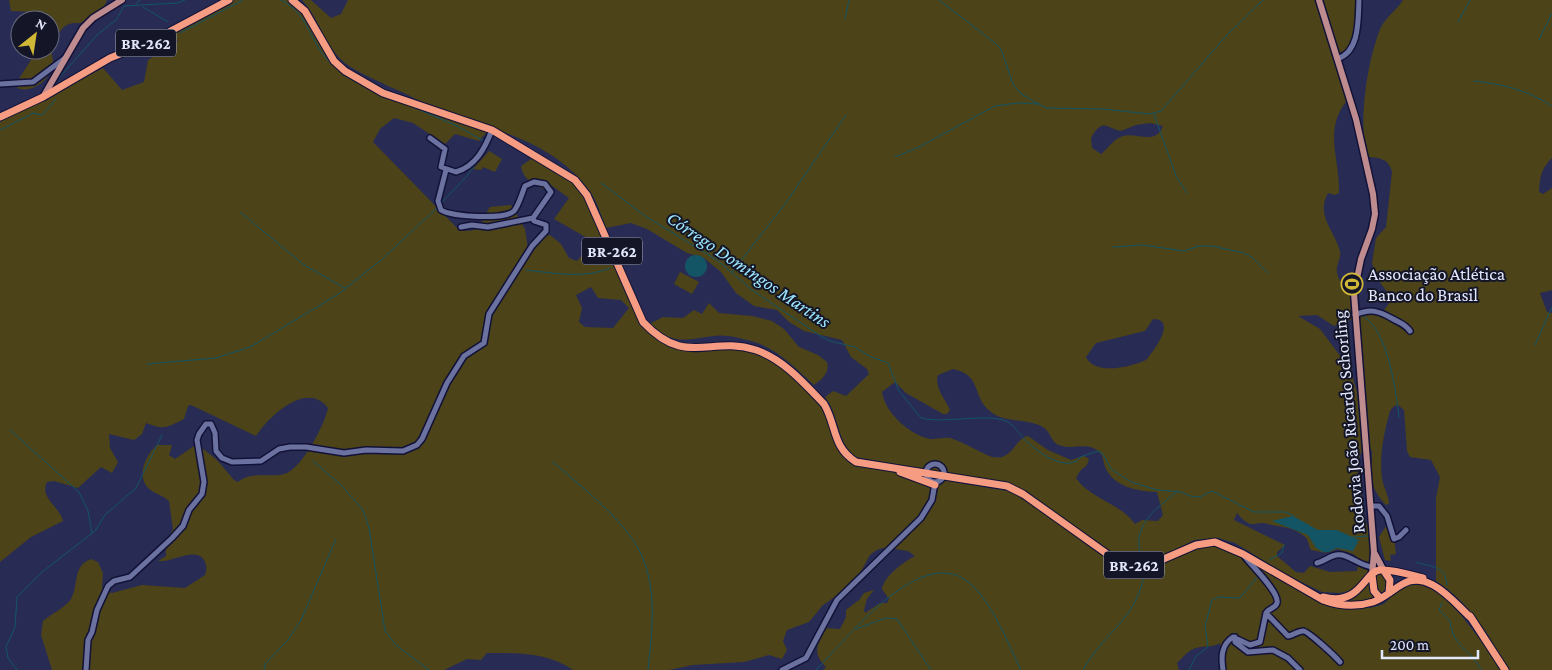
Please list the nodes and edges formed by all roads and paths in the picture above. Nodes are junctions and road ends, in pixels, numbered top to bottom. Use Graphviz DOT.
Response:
graph roads {
  1 [pos="122,0"];
  2 [pos="229,0"];
  3 [pos="292,0"];
  4 [pos="1319,0"];
  5 [pos="1359,0"];
  6 [pos="66,57"];
  7 [pos="1337,59"];
  8 [pos="54,76"];
  9 [pos="0,84"];
  10 [pos="63,86"];
  11 [pos="43,97"];
  12 [pos="0,116"];
  13 [pos="492,130"];
  14 [pos="430,138"];
  15 [pos="446,170"];
  16 [pos="533,218"];
  17 [pos="461,227"];
  18 [pos="1355,315"];
  19 [pos="1410,331"];
  20 [pos="895,469"];
  21 [pos="926,472"];
  22 [pos="945,475"];
  23 [pos="935,483"];
  24 [pos="1371,506"];
  25 [pos="1406,530"];
  26 [pos="1374,552"];
  27 [pos="1243,554"];
  28 [pos="1317,563"];
  29 [pos="1384,570"];
  30 [pos="1373,571"];
  31 [pos="1308,592"];
  32 [pos="1389,594"];
  33 [pos="1380,598"];
  34 [pos="1266,613"];
  35 [pos="1471,618"];
  36 [pos="1235,637"];
  37 [pos="1340,662"];
  38 [pos="86,670"];
  39 [pos="782,670"];
  40 [pos="1223,670"];
  41 [pos="1300,670"];
  42 [pos="1505,670"];
  1 -- 6 [label="main road"];
  2 -- 10 [label="highway, BR-262"];
  3 -- 13 [label="highway, BR-262"];
  4 -- 7 [label="main road, Rodovia João Ricardo Schorling"];
  5 -- 7 [label="street"];
  6 -- 8 [label="main road"];
  6 -- 9 [label="street"];
  7 -- 18 [label="main road, Rodovia João Ricardo Schorling"];
  8 -- 10 [label="main road"];
  8 -- 11 [label="main road"];
  10 -- 11 [label="highway, BR-262"];
  11 -- 12 [label="highway, BR-262"];
  13 -- 15 [label="street"];
  13 -- 20 [label="highway, BR-262"];
  14 -- 15 [label="street"];
  15 -- 16 [label="street"];
  16 -- 17 [label="street"];
  16 -- 38 [label="street"];
  18 -- 19 [label="street"];
  18 -- 24 [label="main road, Rodovia João Ricardo Schorling"];
  20 -- 21 [label="highway, BR-262"];
  20 -- 23 [label="highway"];
  21 -- 22 [label="highway, BR-262"];
  21 -- 23 [label="street"];
  22 -- 23 [label="street"];
  22 -- 27 [label="highway, BR-262"];
  23 -- 39 [label="street"];
  24 -- 25 [label="street"];
  24 -- 26 [label="main road, Rodovia João Ricardo Schorling"];
  26 -- 29 [label="main road, Rodovia João Ricardo Schorling"];
  26 -- 30 [label="main road, Rodovia João Ricardo Schorling"];
  27 -- 31 [label="highway, BR-262"];
  27 -- 34 [label="street"];
  28 -- 30 [label="street"];
  29 -- 30 [label="highway, BR-262"];
  29 -- 32 [label="highway"];
  29 -- 35 [label="highway, BR-262"];
  30 -- 31 [label="highway, BR-262"];
  30 -- 33 [label="highway"];
  31 -- 33 [label="highway, BR-262"];
  32 -- 33 [label="highway, BR-262"];
  32 -- 35 [label="highway, BR-262"];
  34 -- 36 [label="street"];
  34 -- 37 [label="street"];
  35 -- 42 [label="highway, BR-262"];
  36 -- 40 [label="street"];
  36 -- 41 [label="street"];
}
